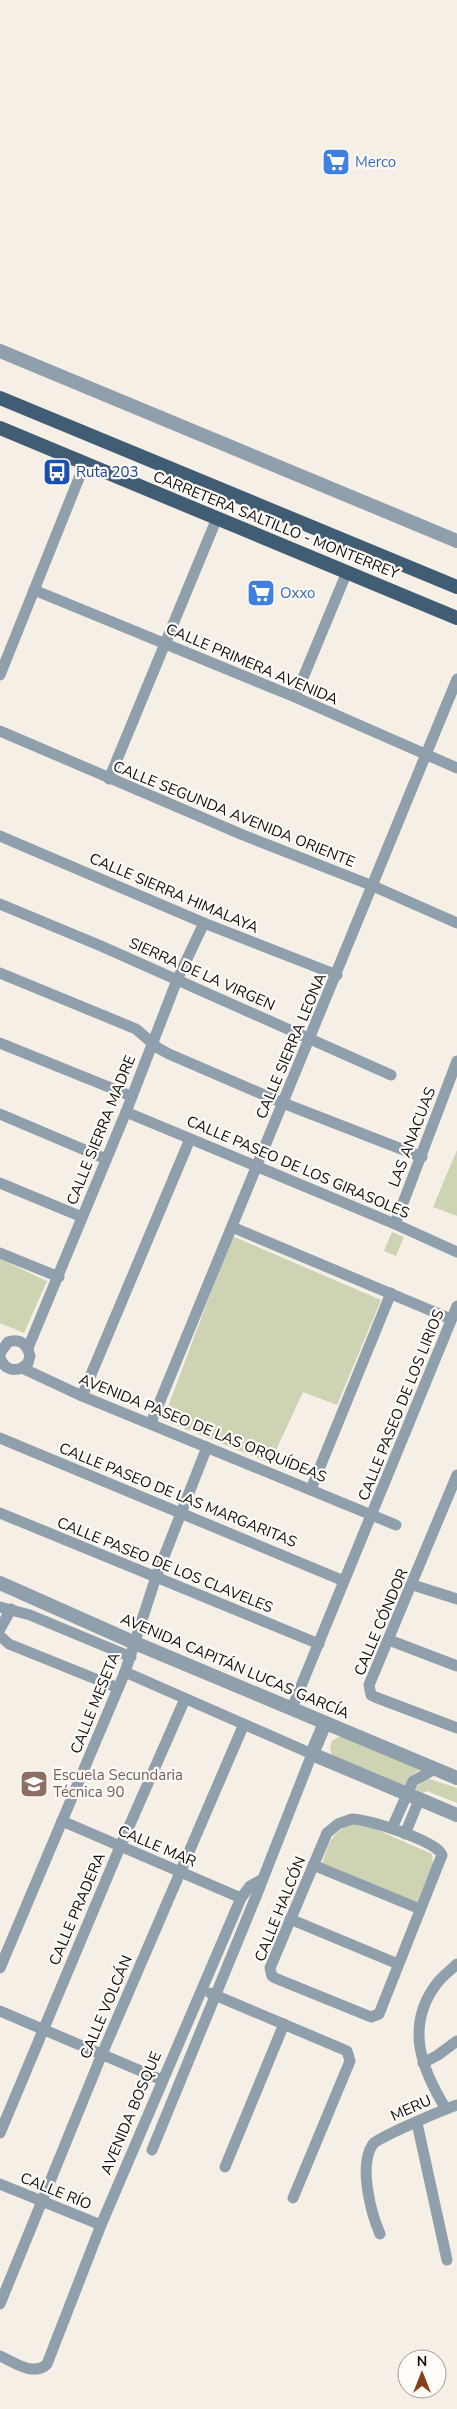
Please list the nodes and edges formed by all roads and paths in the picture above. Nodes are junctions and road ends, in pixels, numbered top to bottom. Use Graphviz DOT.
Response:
graph roads {
  1 [pos="0,350"];
  2 [pos="0,398"];
  3 [pos="0,428"];
  4 [pos="85,463"];
  5 [pos="217,518"];
  6 [pos="457,541"];
  7 [pos="347,572"];
  8 [pos="457,587"];
  9 [pos="34,590"];
  10 [pos="457,618"];
  11 [pos="164,644"];
  12 [pos="0,675"];
  13 [pos="457,679"];
  14 [pos="295,698"];
  15 [pos="0,731"];
  16 [pos="425,755"];
  17 [pos="457,768"];
  18 [pos="109,779"];
  19 [pos="0,836"];
  20 [pos="373,886"];
  21 [pos="0,904"];
  22 [pos="204,923"];
  23 [pos="457,923"];
  24 [pos="0,973"];
  25 [pos="337,975"];
  26 [pos="177,980"];
  27 [pos="310,1038"];
  28 [pos="0,1043"];
  29 [pos="153,1043"];
  30 [pos="457,1062"];
  31 [pos="391,1075"];
  32 [pos="455,1075"];
  33 [pos="131,1096"];
  34 [pos="283,1103"];
  35 [pos="126,1112"];
  36 [pos="0,1114"];
  37 [pos="190,1139"];
  38 [pos="422,1157"];
  39 [pos="106,1158"];
  40 [pos="257,1166"];
  41 [pos="0,1183"];
  42 [pos="82,1218"];
  43 [pos="395,1224"];
  44 [pos="232,1227"];
  45 [pos="457,1252"];
  46 [pos="0,1253"];
  47 [pos="59,1277"];
  48 [pos="391,1293"];
  49 [pos="457,1306"];
  50 [pos="452,1319"];
  51 [pos="0,1333"];
  52 [pos="13,1340"];
  53 [pos="28,1348"];
  54 [pos="0,1353"];
  55 [pos="0,1359"];
  56 [pos="22,1368"];
  57 [pos="82,1396"];
  58 [pos="151,1423"];
  59 [pos="0,1438"];
  60 [pos="207,1447"];
  61 [pos="456,1479"];
  62 [pos="311,1489"];
  63 [pos="181,1512"];
  64 [pos="0,1513"];
  65 [pos="372,1515"];
  66 [pos="396,1525"];
  67 [pos="156,1577"];
  68 [pos="344,1580"];
  69 [pos="0,1583"];
  70 [pos="413,1585"];
  71 [pos="457,1599"];
  72 [pos="5,1608"];
  73 [pos="0,1629"];
  74 [pos="0,1636"];
  75 [pos="389,1640"];
  76 [pos="134,1643"];
  77 [pos="319,1644"];
  78 [pos="130,1657"];
  79 [pos="457,1666"];
  80 [pos="125,1672"];
  81 [pos="118,1688"];
  82 [pos="185,1699"];
  83 [pos="292,1708"];
  84 [pos="325,1723"];
  85 [pos="244,1724"];
  86 [pos="457,1728"];
  87 [pos="312,1754"];
  88 [pos="435,1769"];
  89 [pos="457,1778"];
  90 [pos="405,1795"];
  91 [pos="419,1800"];
  92 [pos="457,1815"];
  93 [pos="62,1821"];
  94 [pos="392,1828"];
  95 [pos="405,1834"];
  96 [pos="120,1847"];
  97 [pos="313,1865"];
  98 [pos="179,1872"];
  99 [pos="261,1880"];
  100 [pos="240,1898"];
  101 [pos="420,1909"];
  102 [pos="290,1919"];
  103 [pos="398,1964"];
  104 [pos="457,1964"];
  105 [pos="0,1968"];
  106 [pos="202,1989"];
  107 [pos="216,1995"];
  108 [pos="0,2012"];
  109 [pos="284,2024"];
  110 [pos="44,2029"];
  111 [pos="457,2041"];
  112 [pos="102,2054"];
  113 [pos="423,2063"];
  114 [pos="162,2080"];
  115 [pos="452,2107"];
  116 [pos="417,2123"];
  117 [pos="0,2132"];
  118 [pos="152,2150"];
  119 [pos="225,2167"];
  120 [pos="0,2184"];
  121 [pos="293,2198"];
  122 [pos="42,2201"];
  123 [pos="101,2225"];
  124 [pos="380,2234"];
  125 [pos="447,2260"];
  126 [pos="0,2304"];
  127 [pos="0,2356"];
  1 -- 6 [label="street"];
  2 -- 8 [label="main road, CARRETERA SALTILLO - MONTERREY"];
  3 -- 4 [label="main road, CARRETERA SALTILLO - MONTERREY"];
  4 -- 5 [label="main road, CARRETERA SALTILLO - MONTERREY"];
  4 -- 9 [label="street"];
  5 -- 7 [label="main road, CARRETERA SALTILLO - MONTERREY"];
  5 -- 11 [label="street"];
  7 -- 10 [label="main road, CARRETERA SALTILLO - MONTERREY"];
  7 -- 14 [label="street"];
  9 -- 11 [label="street, CALLE PRIMERA AVENIDA"];
  9 -- 12 [label="street"];
  11 -- 14 [label="street, CALLE PRIMERA AVENIDA"];
  11 -- 18 [label="street"];
  13 -- 16 [label="street, CALLE SIERRA LEONA"];
  14 -- 16 [label="street, CALLE PRIMERA AVENIDA"];
  15 -- 18 [label="street, CALLE SEGUNDA AVENIDA ORIENTE"];
  16 -- 17 [label="street, CALLE PRIMERA AVENIDA"];
  16 -- 20 [label="street, CALLE SIERRA LEONA"];
  18 -- 20 [label="street, CALLE SEGUNDA AVENIDA ORIENTE"];
  19 -- 22 [label="street, CALLE SIERRA HIMALAYA"];
  20 -- 23 [label="street, CALLE SEGUNDA AVENIDA ORIENTE"];
  20 -- 25 [label="street, CALLE SIERRA LEONA"];
  21 -- 26 [label="street, SIERRA DE LA VIRGEN"];
  22 -- 25 [label="street, CALLE SIERRA HIMALAYA"];
  22 -- 26 [label="street, CALLE SIERRA MADRE"];
  24 -- 29 [label="street"];
  25 -- 27 [label="street, CALLE SIERRA LEONA"];
  26 -- 27 [label="street, SIERRA DE LA VIRGEN"];
  26 -- 29 [label="street, CALLE SIERRA MADRE"];
  27 -- 31 [label="street, SIERRA DE LA VIRGEN"];
  27 -- 34 [label="street, CALLE SIERRA LEONA"];
  28 -- 33 [label="street"];
  29 -- 33 [label="street, CALLE SIERRA MADRE"];
  29 -- 34 [label="street"];
  30 -- 32 [label="street, LAS ANACUAS"];
  32 -- 38 [label="street, LAS ANACUAS"];
  33 -- 35 [label="street, CALLE SIERRA MADRE"];
  34 -- 38 [label="street"];
  34 -- 40 [label="street, CALLE SIERRA LEONA"];
  35 -- 37 [label="street, CALLE PASEO DE LOS GIRASOLES"];
  35 -- 39 [label="street, CALLE SIERRA MADRE"];
  36 -- 39 [label="street"];
  37 -- 40 [label="street, CALLE PASEO DE LOS GIRASOLES"];
  37 -- 57 [label="street"];
  38 -- 43 [label="street, LAS ANACUAS"];
  39 -- 42 [label="street, CALLE SIERRA MADRE"];
  40 -- 43 [label="street, CALLE PASEO DE LOS GIRASOLES"];
  40 -- 44 [label="street, CALLE SIERRA LEONA"];
  41 -- 42 [label="street"];
  42 -- 47 [label="street, CALLE SIERRA MADRE"];
  43 -- 45 [label="street, CALLE PASEO DE LOS GIRASOLES"];
  44 -- 48 [label="street"];
  44 -- 58 [label="street, CALLE SIERRA LEONA"];
  46 -- 47 [label="street"];
  47 -- 53 [label="street, CALLE SIERRA MADRE"];
  48 -- 50 [label="street"];
  48 -- 62 [label="street"];
  49 -- 50 [label="street, CALLE PASEO DE LOS LIRIOS"];
  50 -- 65 [label="street, CALLE PASEO DE LOS LIRIOS"];
  51 -- 52 [label="street"];
  52 -- 53 [label="street"];
  52 -- 54 [label="street"];
  53 -- 56 [label="street, CALLE SIERRA MADRE"];
  55 -- 56 [label="street, AVENIDA PASEO DE LAS ORQUÍDEAS"];
  56 -- 57 [label="street, AVENIDA PASEO DE LAS ORQUÍDEAS"];
  57 -- 58 [label="street, AVENIDA PASEO DE LAS ORQUÍDEAS"];
  58 -- 60 [label="street, AVENIDA PASEO DE LAS ORQUÍDEAS"];
  59 -- 63 [label="street, CALLE PASEO DE LAS MARGARITAS"];
  60 -- 62 [label="street, AVENIDA PASEO DE LAS ORQUÍDEAS"];
  60 -- 63 [label="street, CALLE MESETA"];
  61 -- 70 [label="street, CALLE CÓNDOR"];
  62 -- 65 [label="street, AVENIDA PASEO DE LAS ORQUÍDEAS"];
  63 -- 67 [label="street, CALLE MESETA"];
  63 -- 68 [label="street, CALLE PASEO DE LAS MARGARITAS"];
  64 -- 67 [label="street, CALLE PASEO DE LOS CLAVELES"];
  65 -- 66 [label="street, AVENIDA PASEO DE LAS ORQUÍDEAS"];
  65 -- 68 [label="street, CALLE PASEO DE LOS LIRIOS"];
  67 -- 76 [label="street, CALLE MESETA"];
  67 -- 77 [label="street, CALLE PASEO DE LOS CLAVELES"];
  68 -- 77 [label="street, CALLE PASEO DE LOS LIRIOS"];
  69 -- 76 [label="street, AVENIDA CAPITÁN LUCAS GARCÍA"];
  70 -- 71 [label="street"];
  70 -- 75 [label="street, CALLE CÓNDOR"];
  72 -- 73 [label="street"];
  72 -- 78 [label="street"];
  74 -- 81 [label="street"];
  75 -- 79 [label="street"];
  75 -- 86 [label="street, CALLE CÓNDOR"];
  76 -- 78 [label="street, CALLE MESETA"];
  76 -- 83 [label="street, AVENIDA CAPITÁN LUCAS GARCÍA"];
  77 -- 83 [label="street, CALLE PASEO DE LOS LIRIOS"];
  78 -- 80 [label="street, CALLE MESETA"];
  80 -- 81 [label="street, CALLE MESETA"];
  80 -- 82 [label="street"];
  81 -- 93 [label="street, CALLE MESETA"];
  82 -- 85 [label="street"];
  82 -- 96 [label="street, CALLE PRADERA"];
  83 -- 84 [label="street, AVENIDA CAPITÁN LUCAS GARCÍA"];
  84 -- 87 [label="street, AVENIDA BOSQUE"];
  84 -- 88 [label="street, AVENIDA CAPITÁN LUCAS GARCÍA"];
  85 -- 87 [label="street"];
  85 -- 98 [label="street, CALLE VOLCÁN"];
  87 -- 90 [label="street"];
  87 -- 99 [label="street, AVENIDA BOSQUE"];
  88 -- 89 [label="street, AVENIDA CAPITÁN LUCAS GARCÍA"];
  88 -- 90 [label="street"];
  90 -- 91 [label="street"];
  90 -- 94 [label="street"];
  91 -- 92 [label="street"];
  91 -- 95 [label="street"];
  93 -- 96 [label="street, CALLE MAR"];
  93 -- 105 [label="street, CALLE MESETA"];
  94 -- 95 [label="street, CALLE HALCÓN"];
  94 -- 97 [label="street, CALLE HALCÓN"];
  95 -- 101 [label="street, CALLE HALCÓN"];
  96 -- 98 [label="street, CALLE MAR"];
  96 -- 110 [label="street, CALLE PRADERA"];
  97 -- 101 [label="street"];
  97 -- 102 [label="street, CALLE HALCÓN"];
  98 -- 100 [label="street, CALLE MAR"];
  98 -- 112 [label="street, CALLE VOLCÁN"];
  99 -- 100 [label="street, AVENIDA BOSQUE"];
  99 -- 107 [label="street, AVENIDA BOSQUE"];
  100 -- 106 [label="street, AVENIDA BOSQUE"];
  101 -- 103 [label="street, CALLE HALCÓN"];
  102 -- 103 [label="street"];
  102 -- 103 [label="street, CALLE HALCÓN"];
  104 -- 113 [label="street"];
  106 -- 107 [label="street"];
  106 -- 114 [label="street, AVENIDA BOSQUE"];
  107 -- 109 [label="street"];
  107 -- 118 [label="street, AVENIDA BOSQUE"];
  108 -- 110 [label="street"];
  109 -- 119 [label="street"];
  109 -- 121 [label="street"];
  110 -- 112 [label="street"];
  110 -- 117 [label="street, CALLE PRADERA"];
  111 -- 113 [label="street"];
  112 -- 114 [label="street"];
  112 -- 122 [label="street, CALLE VOLCÁN"];
  113 -- 115 [label="street"];
  114 -- 123 [label="street, AVENIDA BOSQUE"];
  115 -- 116 [label="street, MERU"];
  116 -- 124 [label="street, MERU"];
  116 -- 125 [label="street"];
  120 -- 122 [label="street, CALLE RÍO"];
  122 -- 123 [label="street, CALLE RÍO"];
  122 -- 126 [label="street, CALLE VOLCÁN"];
  123 -- 127 [label="street, AVENIDA BOSQUE"];
}
